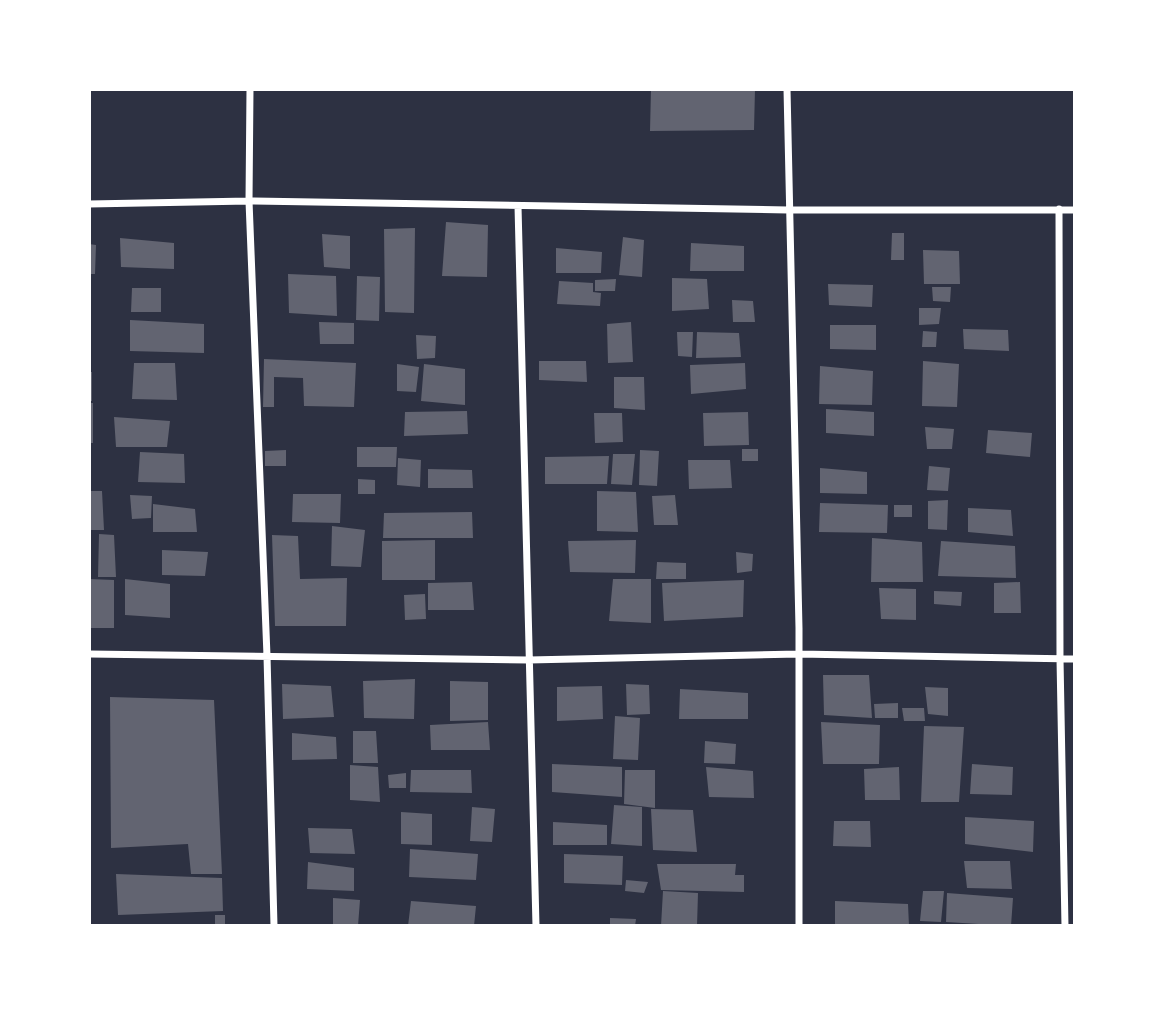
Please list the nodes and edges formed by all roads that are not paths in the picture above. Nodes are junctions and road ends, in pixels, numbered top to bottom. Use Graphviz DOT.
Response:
graph roads {
  1 [pos="250,89"];
  2 [pos="787,89"];
  3 [pos="249,201"];
  4 [pos="89,204"];
  5 [pos="518,206"];
  6 [pos="1059,209"];
  7 [pos="789,210"];
  8 [pos="1075,210"];
  9 [pos="89,654"];
  10 [pos="799,654"];
  11 [pos="267,656"];
  12 [pos="1060,659"];
  13 [pos="1075,659"];
  14 [pos="529,660"];
  15 [pos="274,926"];
  16 [pos="536,926"];
  17 [pos="799,926"];
  18 [pos="1065,926"];
  1 -- 3 [label="street"];
  2 -- 7 [label="street"];
  3 -- 4 [label="street"];
  3 -- 5 [label="street"];
  3 -- 11 [label="street"];
  5 -- 7 [label="street"];
  5 -- 14 [label="street"];
  6 -- 7 [label="street"];
  6 -- 8 [label="street"];
  6 -- 12 [label="street"];
  7 -- 10 [label="street"];
  9 -- 11 [label="street"];
  10 -- 12 [label="street"];
  10 -- 14 [label="street"];
  10 -- 17 [label="street"];
  11 -- 14 [label="street"];
  11 -- 15 [label="street"];
  12 -- 13 [label="street"];
  12 -- 18 [label="street"];
  14 -- 16 [label="street"];
}
